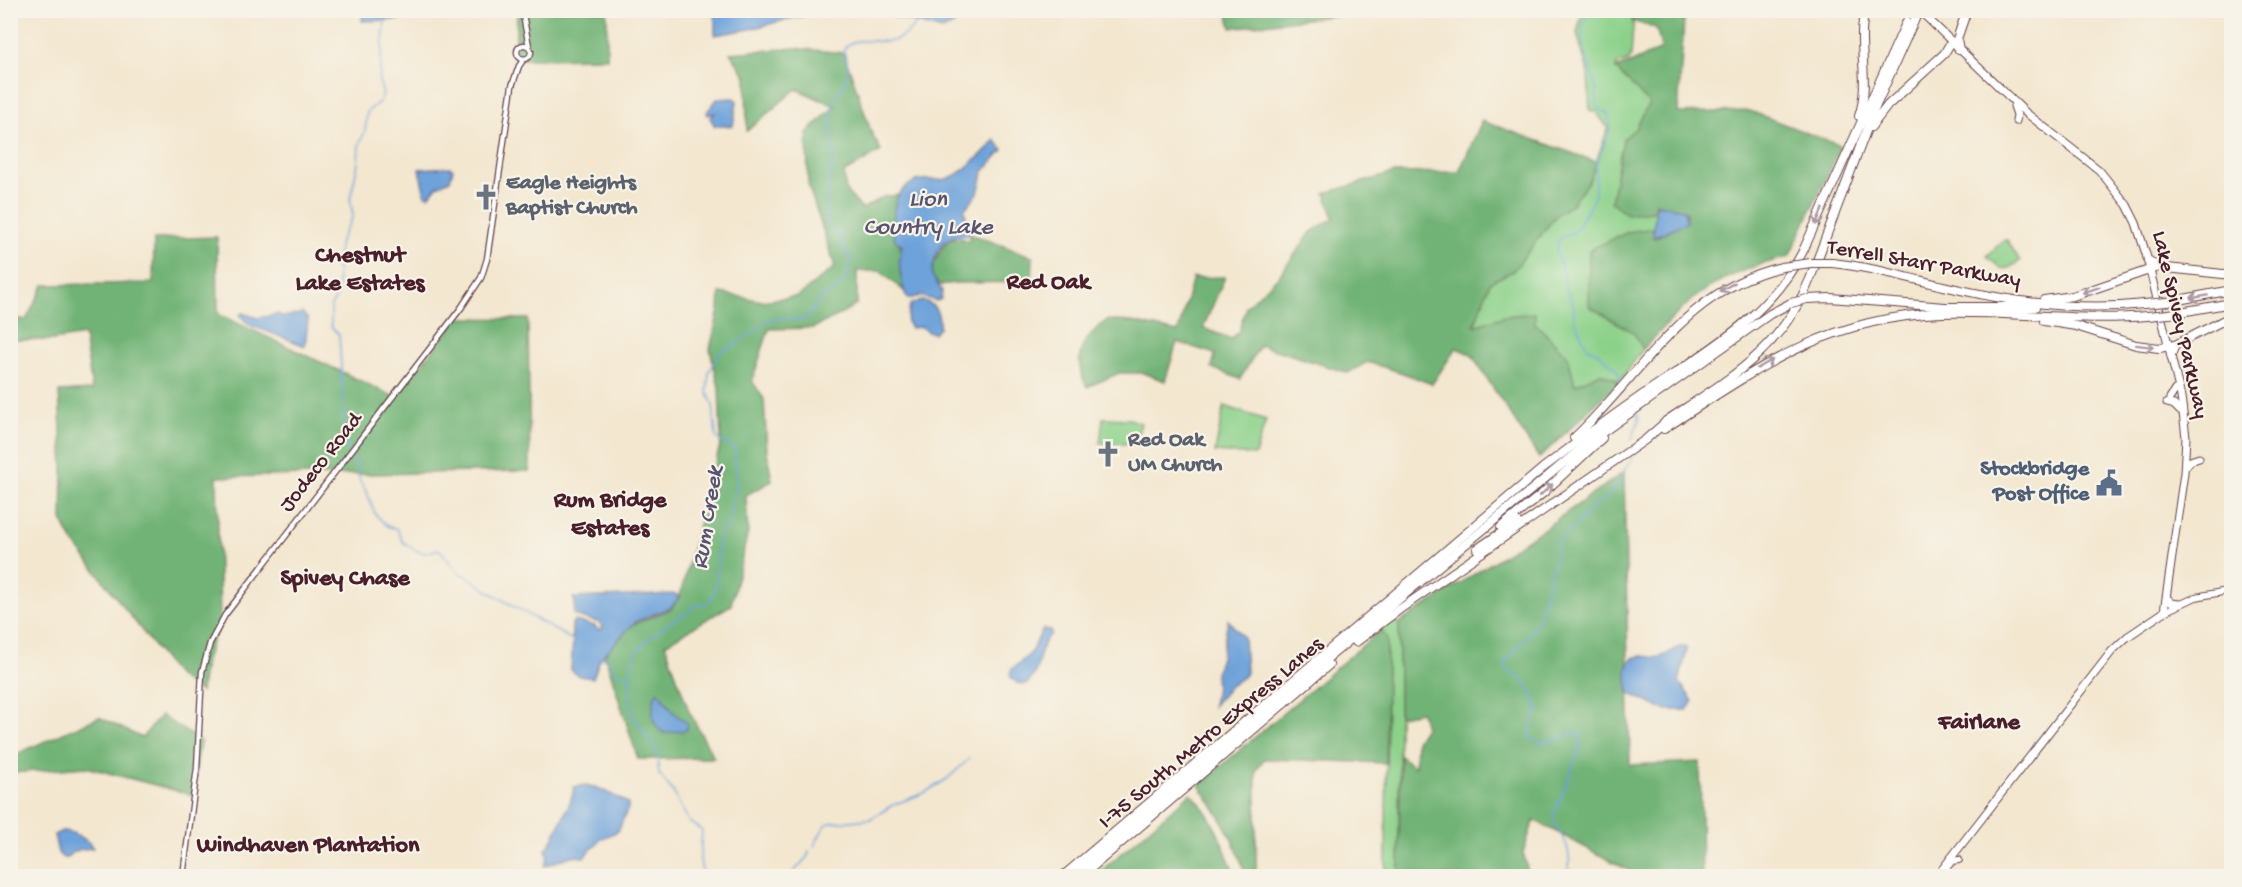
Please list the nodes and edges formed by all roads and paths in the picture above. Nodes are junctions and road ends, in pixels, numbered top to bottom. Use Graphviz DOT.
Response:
graph roads {
  1 [pos="1865,10"];
  2 [pos="1919,10"];
  3 [pos="1967,10"];
  4 [pos="522,12"];
  5 [pos="1912,15"];
  6 [pos="1963,22"];
  7 [pos="1948,42"];
  8 [pos="521,46"];
  9 [pos="529,46"];
  10 [pos="1958,52"];
  11 [pos="1944,54"];
  12 [pos="518,55"];
  13 [pos="524,59"];
  14 [pos="515,77"];
  15 [pos="2014,106"];
  16 [pos="2016,121"];
  17 [pos="1861,144"];
  18 [pos="1843,163"];
  19 [pos="2150,266"];
  20 [pos="2232,275"];
  21 [pos="2232,290"];
  22 [pos="1980,294"];
  23 [pos="2232,303"];
  24 [pos="2079,306"];
  25 [pos="1954,308"];
  26 [pos="2007,315"];
  27 [pos="2036,316"];
  28 [pos="2232,316"];
  29 [pos="2169,346"];
  30 [pos="2171,356"];
  31 [pos="2177,389"];
  32 [pos="2190,394"];
  33 [pos="1646,396"];
  34 [pos="2180,411"];
  35 [pos="1623,418"];
  36 [pos="1668,420"];
  37 [pos="1645,440"];
  38 [pos="2186,446"];
  39 [pos="1543,468"];
  40 [pos="2184,477"];
  41 [pos="1489,524"];
  42 [pos="1469,555"];
  43 [pos="2232,590"];
  44 [pos="2168,599"];
  45 [pos="2180,604"];
  46 [pos="2164,612"];
  47 [pos="1377,619"];
  48 [pos="1962,843"];
  49 [pos="183,876"];
  50 [pos="1063,876"];
  51 [pos="1072,876"];
  52 [pos="1082,876"];
  53 [pos="1937,876"];
  1 -- 18 [label="highway"];
  2 -- 5 [label="highway, bridge"];
  2 -- 7 [label="highway, Lake Spivey Parkway"];
  3 -- 6 [label="highway"];
  4 -- 8 [label="main road"];
  4 -- 9 [label="main road"];
  5 -- 7 [label="highway, Lake Spivey Parkway"];
  5 -- 17 [label="highway"];
  5 -- 18 [label="highway"];
  6 -- 7 [label="highway"];
  6 -- 10 [label="highway"];
  7 -- 10 [label="highway, Lake Spivey Parkway"];
  7 -- 11 [label="highway"];
  8 -- 9 [label="main road"];
  8 -- 12 [label="main road"];
  9 -- 13 [label="main road"];
  10 -- 11 [label="highway"];
  10 -- 15 [label="highway, Lake Spivey Parkway"];
  10 -- 19 [label="highway, Lake Spivey Parkway"];
  11 -- 17 [label="highway"];
  12 -- 13 [label="main road"];
  12 -- 14 [label="main road, Jodeco Road"];
  13 -- 14 [label="main road, Jodeco Road"];
  14 -- 49 [label="main road, Jodeco Road"];
  15 -- 16 [label="highway"];
  15 -- 19 [label="highway, Lake Spivey Parkway"];
  17 -- 36 [label="highway"];
  18 -- 33 [label="highway, one-way"];
  19 -- 20 [label="highway"];
  19 -- 22 [label="highway, one-way"];
  19 -- 29 [label="highway, Lake Spivey Parkway"];
  21 -- 24 [label="highway, Terrell Starr Parkway, one-way, bridge"];
  22 -- 24 [label="highway, Terrell Starr Parkway"];
  22 -- 39 [label="highway, Terrell Starr Parkway, one-way, bridge"];
  23 -- 27 [label="highway, Terrell Starr Parkway, bridge"];
  24 -- 25 [label="highway"];
  25 -- 27 [label="highway"];
  25 -- 33 [label="highway, I-75 South Metro Express Lanes, bridge"];
  26 -- 27 [label="highway, Terrell Starr Parkway"];
  26 -- 29 [label="highway, one-way"];
  37 -- 26 [label="highway, Terrell Starr Parkway, one-way"];
  28 -- 29 [label="highway"];
  29 -- 30 [label="highway"];
  29 -- 31 [label="highway, Lake Spivey Parkway"];
  30 -- 31 [label="highway, Lake Spivey Parkway"];
  31 -- 32 [label="highway"];
  31 -- 34 [label="highway, Lake Spivey Parkway"];
  31 -- 34 [label="highway"];
  31 -- 38 [label="highway, Lake Spivey Parkway"];
  33 -- 35 [label="highway, I-75 South Metro Express Lanes"];
  33 -- 39 [label="highway"];
  33 -- 41 [label="highway"];
  34 -- 46 [label="highway, Lake Spivey Parkway"];
  35 -- 41 [label="highway, I-75 South Metro Express Lanes"];
  42 -- 35 [label="highway, I-75 South Metro Express Lanes, one-way"];
  36 -- 37 [label="highway"];
  36 -- 42 [label="highway"];
  37 -- 52 [label="highway"];
  38 -- 40 [label="highway, Lake Spivey Parkway"];
  38 -- 40 [label="highway"];
  39 -- 50 [label="highway"];
  40 -- 44 [label="highway, Lake Spivey Parkway"];
  41 -- 47 [label="highway, I-75 South Metro Express Lanes"];
  42 -- 47 [label="highway, I-75 South Metro Express Lanes"];
  43 -- 45 [label="main road"];
  44 -- 45 [label="highway"];
  44 -- 46 [label="highway, Lake Spivey Parkway"];
  45 -- 46 [label="main road"];
  46 -- 48 [label="highway"];
  47 -- 51 [label="highway, I-75 South Metro Express Lanes"];
  48 -- 53 [label="highway"];
  48 -- 53 [label="main road"];
}
